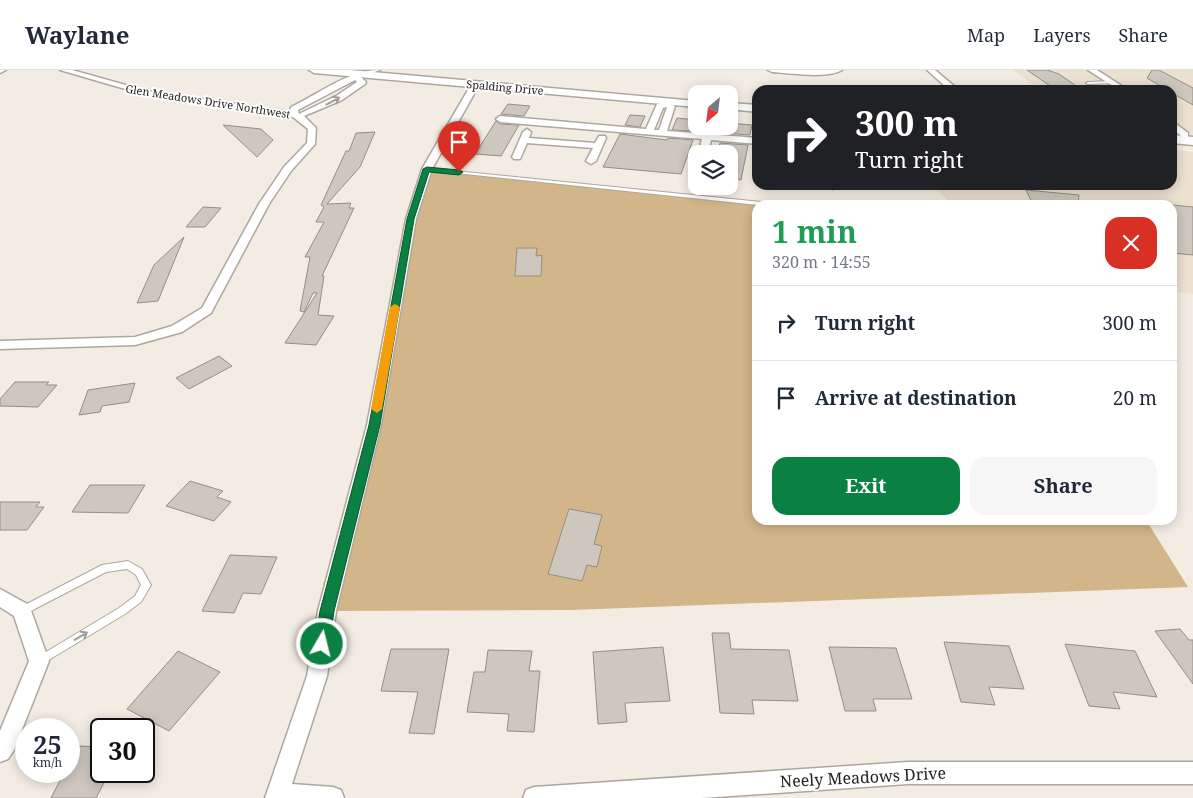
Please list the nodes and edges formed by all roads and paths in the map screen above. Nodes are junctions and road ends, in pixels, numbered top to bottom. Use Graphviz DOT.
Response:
graph roads {
  1 [pos="64,70"];
  2 [pos="314,70"];
  3 [pos="376,70"];
  4 [pos="772,70"];
  5 [pos="838,70"];
  6 [pos="930,70"];
  7 [pos="1092,70"];
  8 [pos="360,74"];
  9 [pos="1112,82"];
  10 [pos="1088,83"];
  11 [pos="475,85"];
  12 [pos="949,85"];
  13 [pos="1116,85"];
  14 [pos="666,103"];
  15 [pos="688,104"];
  16 [pos="738,107"];
  17 [pos="752,108"];
  18 [pos="294,116"];
  19 [pos="500,118"];
  20 [pos="532,121"];
  21 [pos="606,128"];
  22 [pos="1177,128"];
  23 [pos="649,132"];
  24 [pos="662,133"];
  25 [pos="707,137"];
  26 [pos="524,140"];
  27 [pos="1177,140"];
  28 [pos="752,141"];
  29 [pos="1191,141"];
  30 [pos="705,145"];
  31 [pos="1177,145"];
  32 [pos="598,146"];
  33 [pos="517,157"];
  34 [pos="591,161"];
  35 [pos="427,169"];
  36 [pos="752,203"];
  37 [pos="0,345"];
  38 [pos="0,597"];
  39 [pos="22,611"];
  40 [pos="39,661"];
  41 [pos="0,751"];
  42 [pos="1193,773"];
  43 [pos="277,796"];
  44 [pos="333,798"];
  45 [pos="534,798"];
  1 -- 18 [label="street, Glen Meadows Drive Northwest"];
  2 -- 8 [label="main road, Spalding Drive"];
  3 -- 8 [label="street"];
  4 -- 5 [label="street"];
  6 -- 12 [label="street"];
  7 -- 9 [label="street"];
  8 -- 11 [label="main road, Spalding Drive"];
  8 -- 18 [label="street"];
  18 -- 8 [label="street, one-way"];
  9 -- 10 [label="lane"];
  9 -- 13 [label="street"];
  11 -- 14 [label="main road, Spalding Drive"];
  11 -- 35 [label="street"];
  14 -- 15 [label="main road, Spalding Drive"];
  14 -- 23 [label="street"];
  14 -- 24 [label="street"];
  16 -- 17 [label="main road"];
  18 -- 37 [label="street, Glen Meadows Drive Northwest"];
  19 -- 20 [label="street"];
  20 -- 21 [label="street"];
  20 -- 26 [label="street"];
  21 -- 23 [label="street"];
  21 -- 32 [label="street"];
  22 -- 29 [label="street"];
  23 -- 24 [label="street"];
  24 -- 25 [label="street"];
  25 -- 28 [label="street"];
  25 -- 30 [label="street"];
  26 -- 32 [label="street"];
  26 -- 33 [label="street"];
  27 -- 29 [label="main road"];
  29 -- 31 [label="main road"];
  32 -- 34 [label="street"];
  35 -- 36 [label="lane"];
  35 -- 43 [label="street"];
  38 -- 39 [label="street"];
  39 -- 40 [label="street"];
  40 -- 39 [label="lane, one-way"];
  40 -- 41 [label="street"];
  42 -- 45 [label="street, Neely Meadows Drive"];
  43 -- 44 [label="street"];
}
